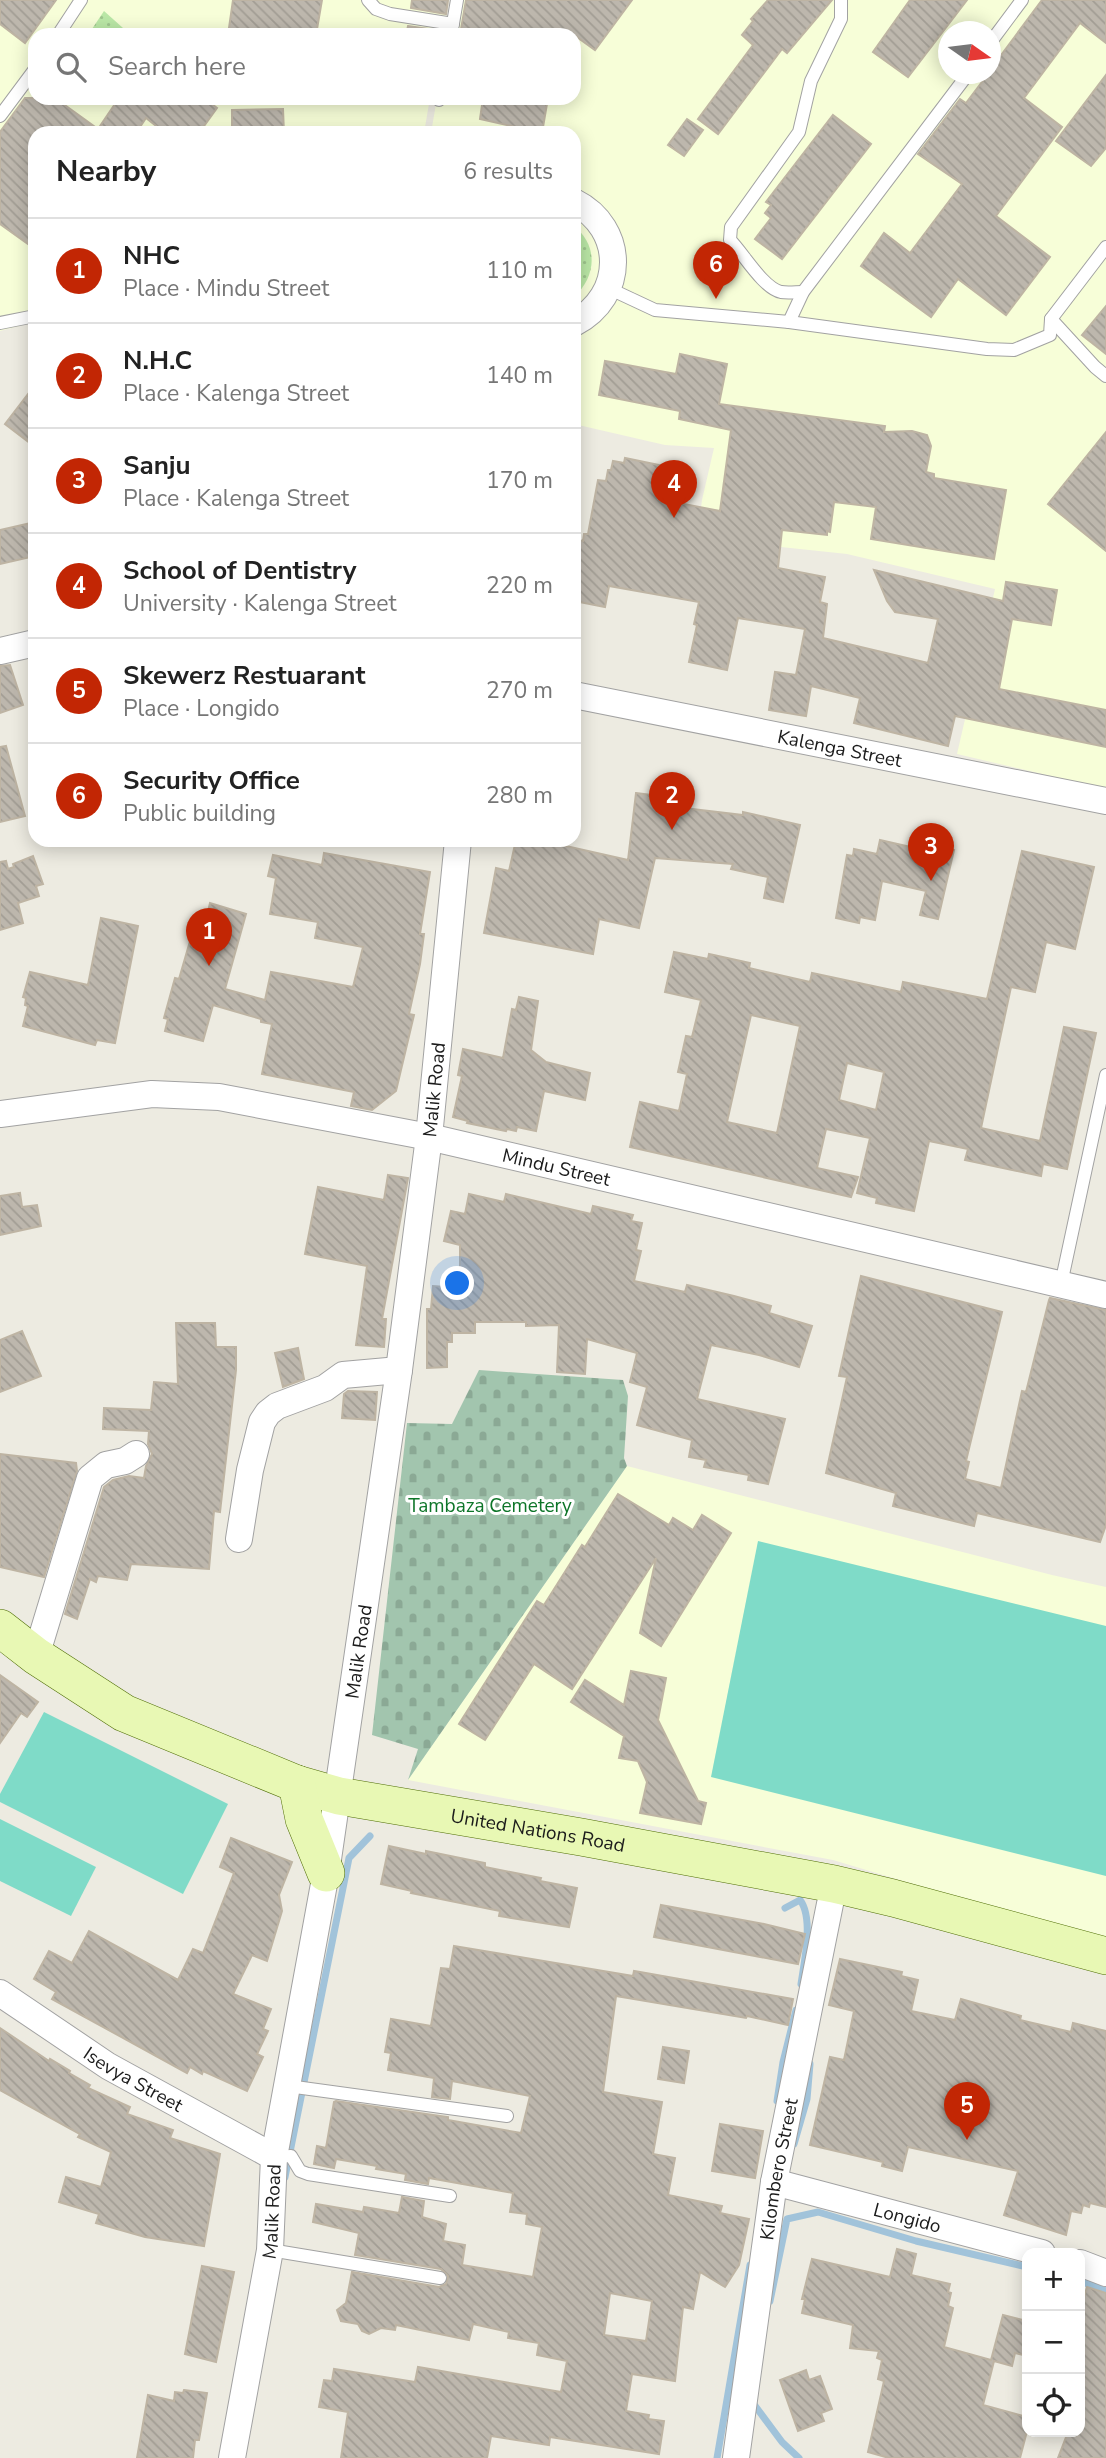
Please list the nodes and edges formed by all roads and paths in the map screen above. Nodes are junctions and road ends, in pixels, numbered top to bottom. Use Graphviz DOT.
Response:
graph roads {
  1 [pos="81,0"];
  2 [pos="368,0"];
  3 [pos="457,0"];
  4 [pos="841,0"];
  5 [pos="1022,0"];
  6 [pos="63,28"];
  7 [pos="448,28"];
  8 [pos="452,28"];
  9 [pos="1001,28"];
  10 [pos="28,78"];
  11 [pos="960,84"];
  12 [pos="0,116"];
  13 [pos="581,206"];
  14 [pos="1106,247"];
  15 [pos="608,288"];
  16 [pos="803,292"];
  17 [pos="28,317"];
  18 [pos="581,318"];
  19 [pos="1051,319"];
  20 [pos="789,322"];
  21 [pos="0,323"];
  22 [pos="1106,376"];
  23 [pos="28,645"];
  24 [pos="0,651"];
  25 [pos="581,696"];
  26 [pos="1106,802"];
  27 [pos="457,847"];
  28 [pos="1106,1075"];
  29 [pos="0,1114"];
  30 [pos="429,1137"];
  31 [pos="1061,1284"];
  32 [pos="1106,1295"];
  33 [pos="400,1370"];
  34 [pos="136,1454"];
  35 [pos="240,1539"];
  36 [pos="0,1628"];
  37 [pos="36,1656"];
  38 [pos="297,1784"];
  39 [pos="339,1796"];
  40 [pos="326,1873"];
  41 [pos="834,1884"];
  42 [pos="1106,1956"];
  43 [pos="0,1993"];
  44 [pos="288,2086"];
  45 [pos="507,2116"];
  46 [pos="274,2157"];
  47 [pos="774,2182"];
  48 [pos="450,2196"];
  49 [pos="1023,2248"];
  50 [pos="270,2250"];
  51 [pos="1085,2265"];
  52 [pos="1106,2273"];
  53 [pos="440,2278"];
  54 [pos="232,2458"];
  55 [pos="736,2458"];
  1 -- 6 [label="lane"];
  2 -- 7 [label="lane"];
  3 -- 8 [label="lane"];
  4 -- 16 [label="lane"];
  5 -- 9 [label="lane"];
  10 -- 12 [label="lane"];
  11 -- 16 [label="lane"];
  13 -- 15 [label="street"];
  14 -- 19 [label="lane"];
  15 -- 18 [label="street"];
  15 -- 20 [label="lane"];
  16 -- 20 [label="lane"];
  17 -- 21 [label="lane"];
  19 -- 20 [label="lane"];
  19 -- 22 [label="lane"];
  23 -- 24 [label="street"];
  25 -- 26 [label="street, Kalenga Street"];
  27 -- 30 [label="street, Malik Road"];
  28 -- 31 [label="lane"];
  29 -- 30 [label="street, Mindu Street"];
  30 -- 31 [label="street, Mindu Street"];
  30 -- 33 [label="street, Malik Road"];
  31 -- 32 [label="street, Mindu Street"];
  33 -- 35 [label="street"];
  33 -- 39 [label="street, Malik Road"];
  34 -- 37 [label="street"];
  36 -- 37 [label="street, United Nations Road"];
  37 -- 38 [label="street, United Nations Road"];
  38 -- 39 [label="street, United Nations Road"];
  38 -- 40 [label="street"];
  39 -- 40 [label="street, Malik Road"];
  39 -- 41 [label="street, United Nations Road"];
  40 -- 44 [label="street, Malik Road"];
  41 -- 42 [label="street, United Nations Road"];
  41 -- 47 [label="street, Kilombero Street"];
  43 -- 46 [label="street, Isevya Street"];
  44 -- 45 [label="lane"];
  44 -- 46 [label="street, Malik Road"];
  46 -- 48 [label="lane"];
  46 -- 50 [label="street, Malik Road"];
  47 -- 49 [label="street, Longido"];
  47 -- 55 [label="street, Kilombero Street"];
  50 -- 53 [label="lane"];
  50 -- 54 [label="street, Malik Road"];
  51 -- 52 [label="street"];
}
